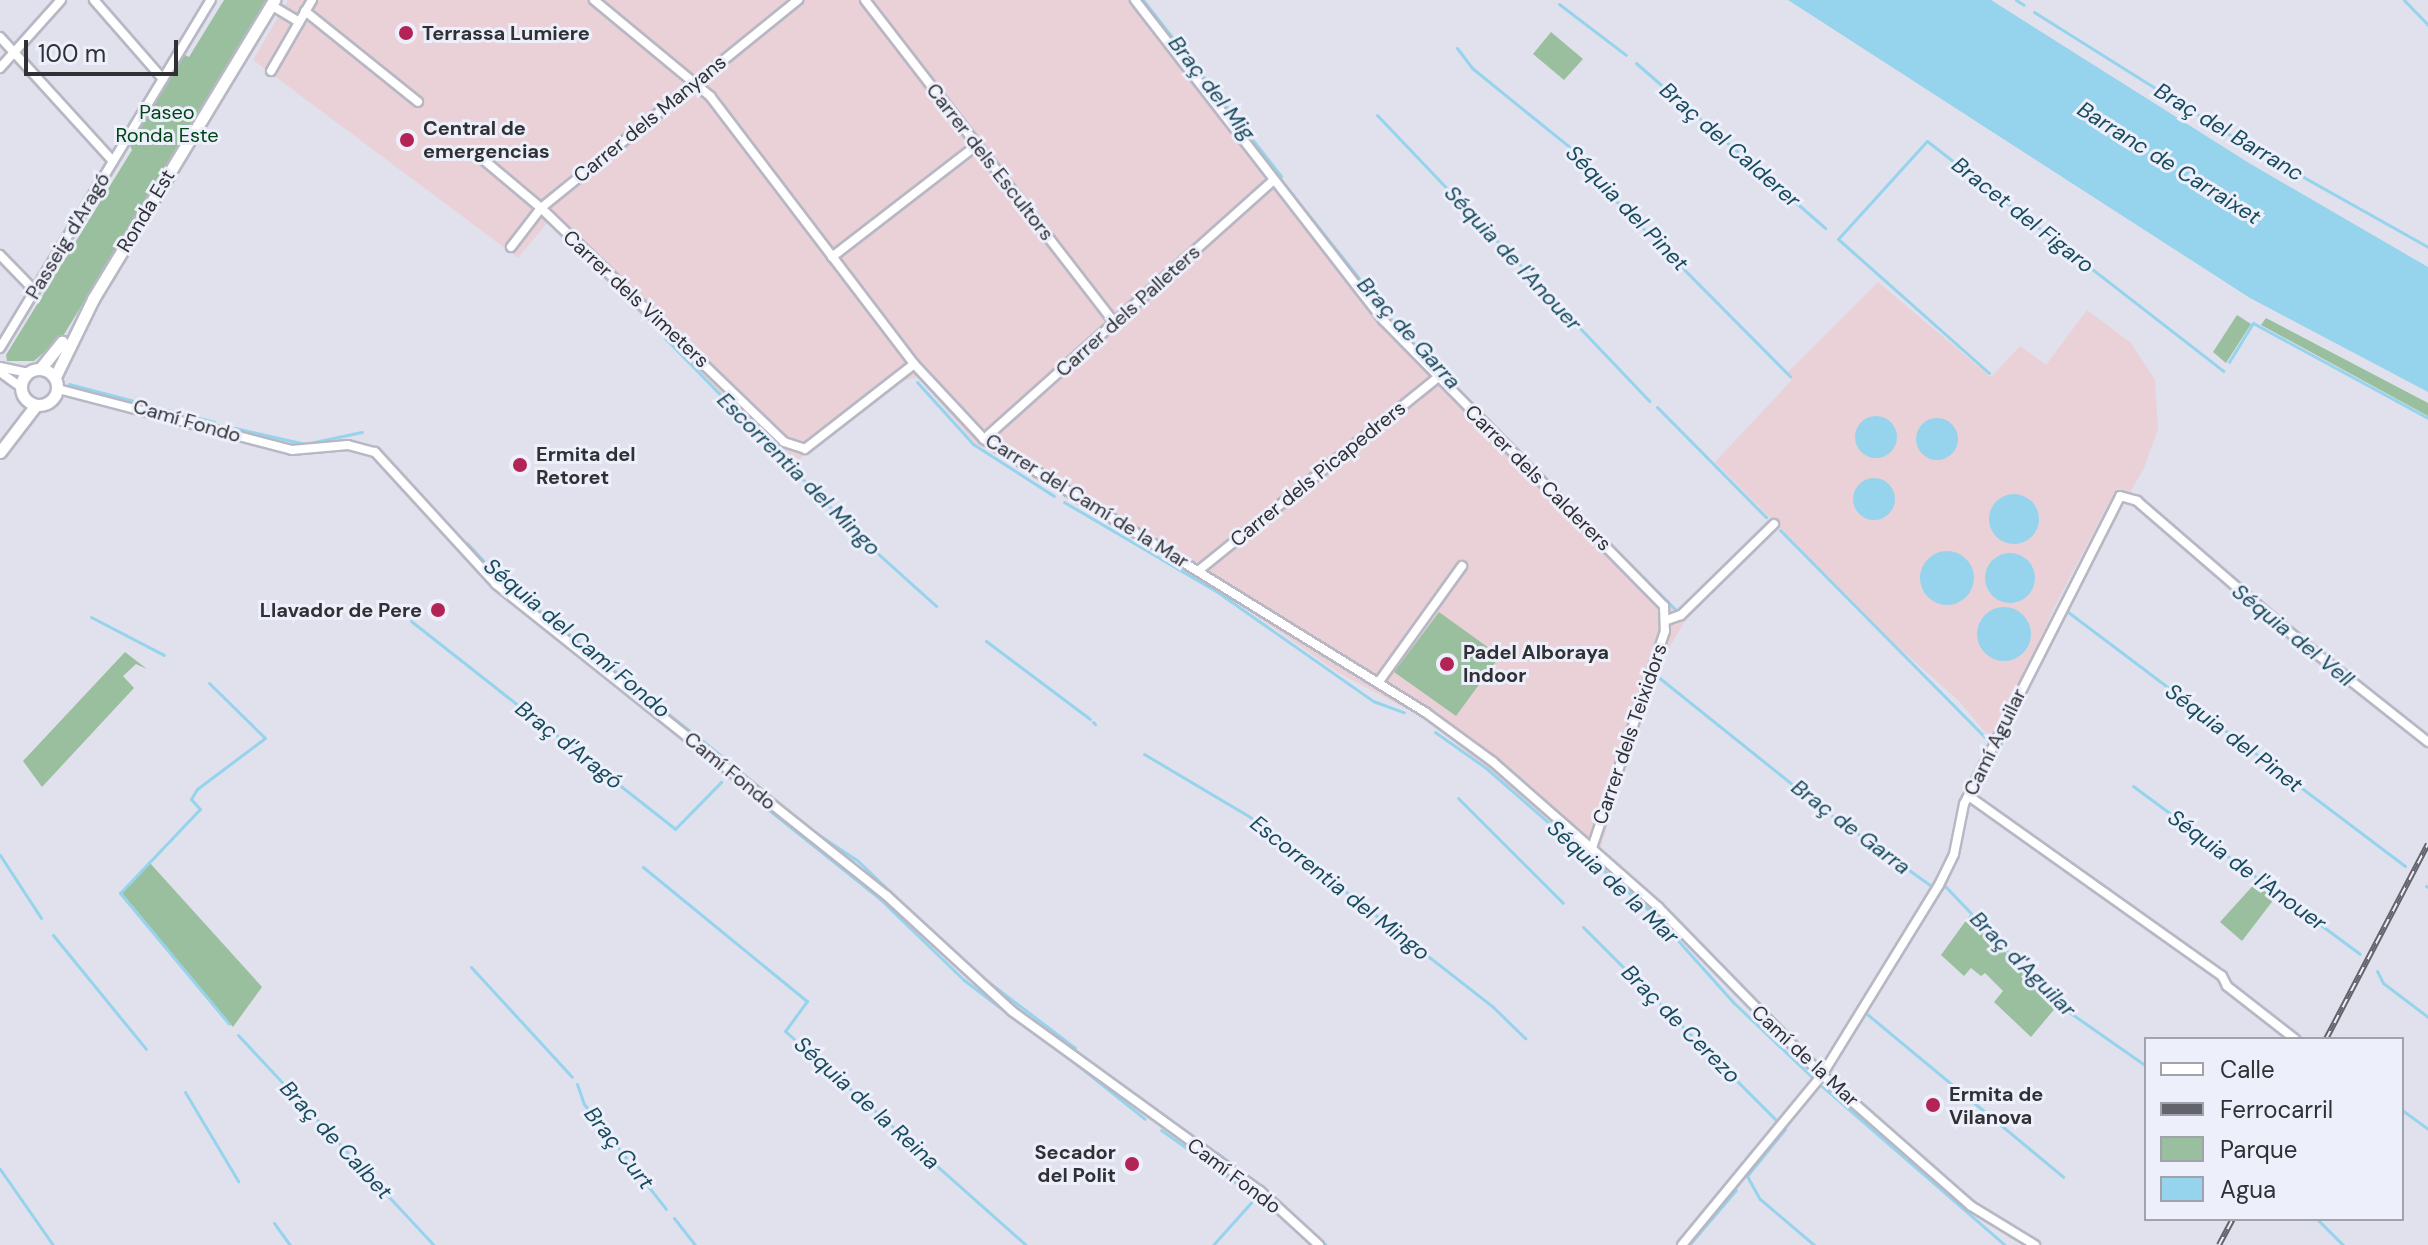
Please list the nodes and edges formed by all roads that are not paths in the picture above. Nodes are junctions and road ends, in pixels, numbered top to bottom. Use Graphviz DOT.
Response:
graph roads {
  1 [pos="61,0"];
  2 [pos="94,0"];
  3 [pos="211,0"];
  4 [pos="312,0"];
  5 [pos="594,0"];
  6 [pos="865,0"];
  7 [pos="1135,0"];
  8 [pos="794,1"];
  9 [pos="272,2"];
  10 [pos="305,11"];
  11 [pos="299,22"];
  12 [pos="0,37"];
  13 [pos="14,52"];
  14 [pos="0,68"];
  15 [pos="271,71"];
  16 [pos="163,79"];
  17 [pos="695,83"];
  18 [pos="418,102"];
  19 [pos="977,145"];
  20 [pos="479,156"];
  21 [pos="113,161"];
  22 [pos="1271,182"];
  23 [pos="541,208"];
  24 [pos="511,247"];
  25 [pos="0,255"];
  26 [pos="832,257"];
  27 [pos="35,291"];
  28 [pos="93,299"];
  29 [pos="1116,325"];
  30 [pos="0,348"];
  31 [pos="914,364"];
  32 [pos="40,369"];
  33 [pos="0,370"];
  34 [pos="28,373"];
  35 [pos="1438,377"];
  36 [pos="56,383"];
  37 [pos="23,392"];
  38 [pos="36,405"];
  39 [pos="16,425"];
  40 [pos="984,439"];
  41 [pos="0,452"];
  42 [pos="1774,524"];
  43 [pos="1462,566"];
  44 [pos="1198,571"];
  45 [pos="1667,620"];
  46 [pos="1378,683"];
  47 [pos="2428,742"];
  48 [pos="1970,797"];
  49 [pos="1592,848"];
  50 [pos="2292,1037"];
  51 [pos="1822,1075"];
  52 [pos="1319,1245"];
  53 [pos="1682,1245"];
  54 [pos="2035,1245"];
  1 -- 13 [label="street"];
  2 -- 16 [label="street"];
  3 -- 16 [label="street, Passeig d'Aragó"];
  4 -- 10 [label="street"];
  5 -- 17 [label="street, Carrer del Camí de la Mar"];
  6 -- 19 [label="street, Carrer dels Escultors"];
  7 -- 22 [label="street, Carrer dels Calderers"];
  8 -- 17 [label="street, Carrer dels Manyans"];
  9 -- 11 [label="street"];
  9 -- 28 [label="main road, Ronda Est"];
  10 -- 11 [label="street"];
  10 -- 18 [label="street"];
  11 -- 15 [label="street"];
  12 -- 13 [label="street"];
  13 -- 14 [label="street"];
  13 -- 21 [label="street"];
  16 -- 21 [label="street, Passeig d'Aragó"];
  17 -- 23 [label="street, Carrer dels Manyans"];
  17 -- 26 [label="street, Carrer del Camí de la Mar"];
  19 -- 26 [label="street"];
  19 -- 29 [label="street, Carrer dels Escultors"];
  20 -- 23 [label="street, Carrer dels Vimeters"];
  21 -- 27 [label="street, Passeig d'Aragó"];
  22 -- 29 [label="street, Carrer dels Palleters"];
  22 -- 35 [label="street, Carrer dels Calderers"];
  23 -- 24 [label="street, Carrer dels Manyans"];
  23 -- 31 [label="street, Carrer dels Vimeters"];
  25 -- 27 [label="street"];
  26 -- 31 [label="street, Carrer del Camí de la Mar"];
  27 -- 30 [label="street, Passeig d'Aragó"];
  28 -- 32 [label="main road, Ronda Est"];
  28 -- 36 [label="main road, Ronda Est"];
  29 -- 40 [label="street, Carrer dels Palleters"];
  31 -- 40 [label="street, Carrer del Camí de la Mar"];
  32 -- 34 [label="main road"];
  32 -- 36 [label="main road"];
  33 -- 34 [label="street"];
  33 -- 37 [label="street"];
  34 -- 37 [label="main road"];
  35 -- 44 [label="street, Carrer dels Picapedrers"];
  35 -- 45 [label="street, Carrer dels Calderers"];
  36 -- 38 [label="main road"];
  36 -- 52 [label="street, Camí Fondo"];
  37 -- 38 [label="main road"];
  37 -- 39 [label="main road"];
  38 -- 39 [label="main road"];
  39 -- 41 [label="main road"];
  40 -- 44 [label="street, Carrer del Camí de la Mar"];
  42 -- 45 [label="street"];
  43 -- 46 [label="street"];
  44 -- 46 [label="street, Carrer del Camí de la Mar"];
  45 -- 49 [label="street, Carrer dels Teixidors"];
  46 -- 49 [label="street, Carrer del Camí de la Mar"];
  47 -- 48 [label="street, Camí Aguilar"];
  48 -- 50 [label="street"];
  48 -- 51 [label="street, Camí Aguilar"];
  49 -- 51 [label="street, Camí de la Mar"];
  51 -- 53 [label="street, Camí Aguilar"];
  51 -- 54 [label="street, Camí de la Mar"];
}
